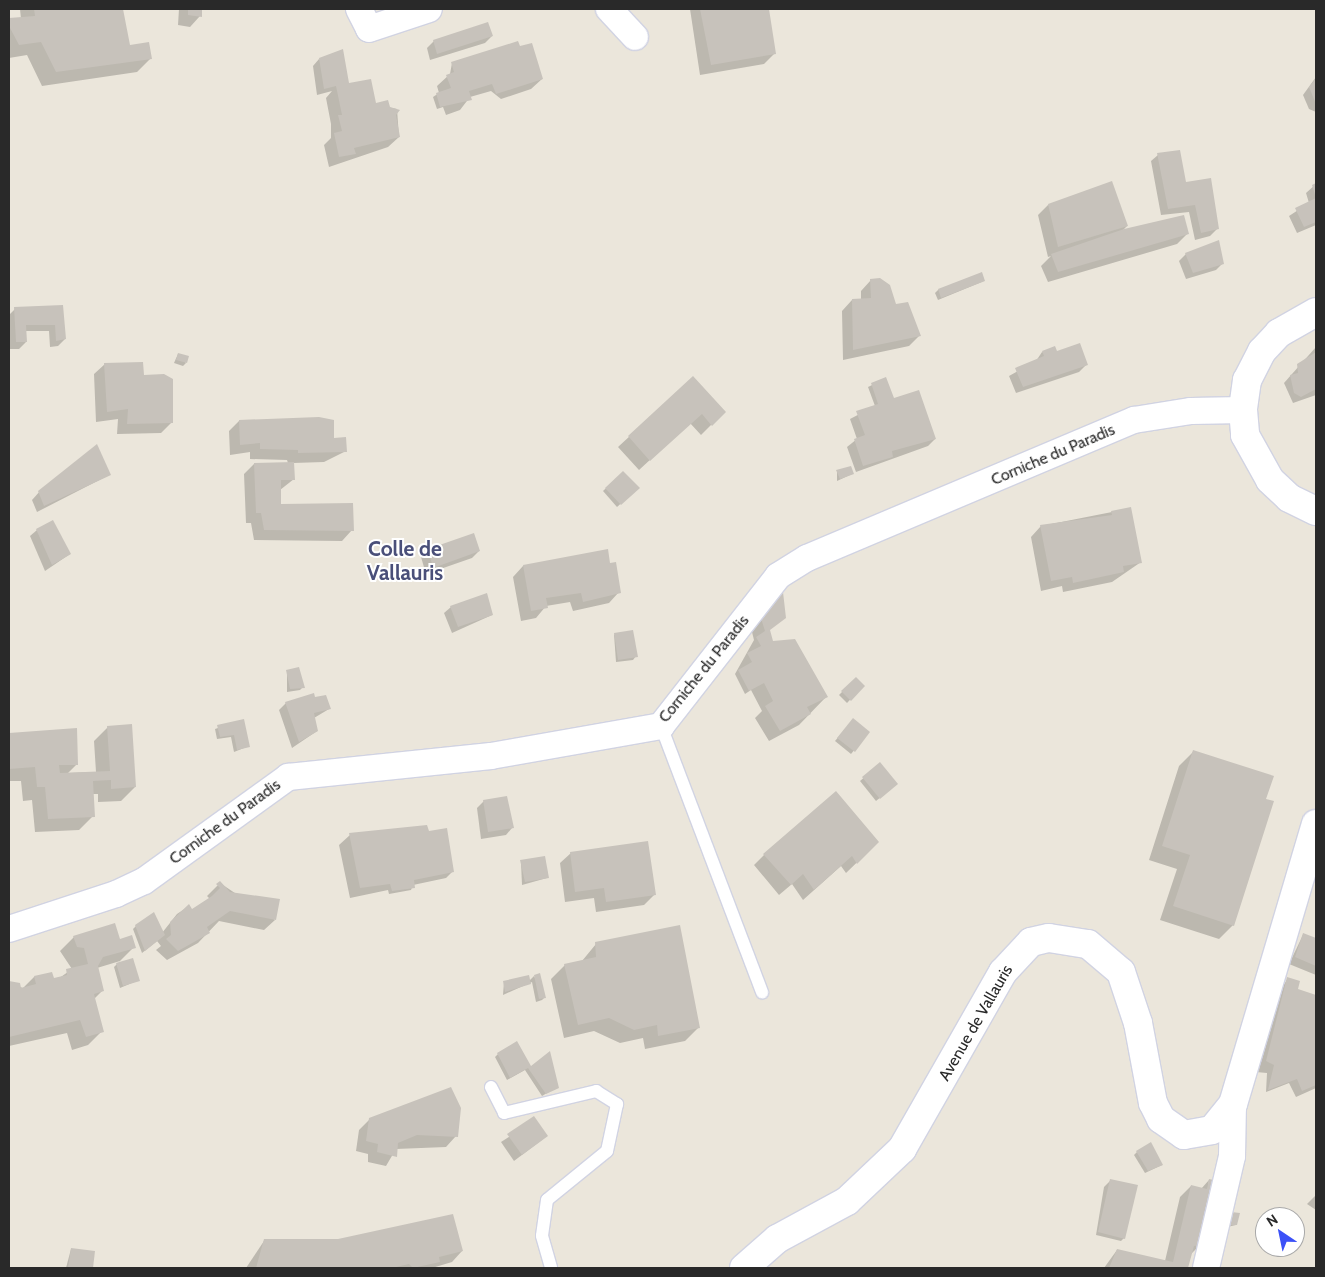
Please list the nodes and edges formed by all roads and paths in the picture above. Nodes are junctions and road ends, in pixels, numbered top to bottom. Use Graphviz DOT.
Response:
graph roads {
  1 [pos="359,9"];
  2 [pos="429,9"];
  3 [pos="609,9"];
  4 [pos="635,36"];
  5 [pos="1316,312"];
  6 [pos="1243,410"];
  7 [pos="1316,511"];
  8 [pos="661,726"];
  9 [pos="1316,824"];
  10 [pos="9,929"];
  11 [pos="762,992"];
  12 [pos="491,1087"];
  13 [pos="1234,1104"];
  14 [pos="551,1268"];
  15 [pos="744,1268"];
  16 [pos="1206,1268"];
  1 -- 2 [label="street"];
  3 -- 4 [label="street"];
  5 -- 6 [label="main road"];
  6 -- 7 [label="main road"];
  6 -- 8 [label="street, Corniche du Paradis"];
  8 -- 10 [label="street, Corniche du Paradis"];
  8 -- 11 [label="lane"];
  9 -- 13 [label="main road, Avenue de Vallauris"];
  12 -- 14 [label="lane"];
  13 -- 15 [label="main road, Avenue de Vallauris"];
  13 -- 16 [label="street"];
}
